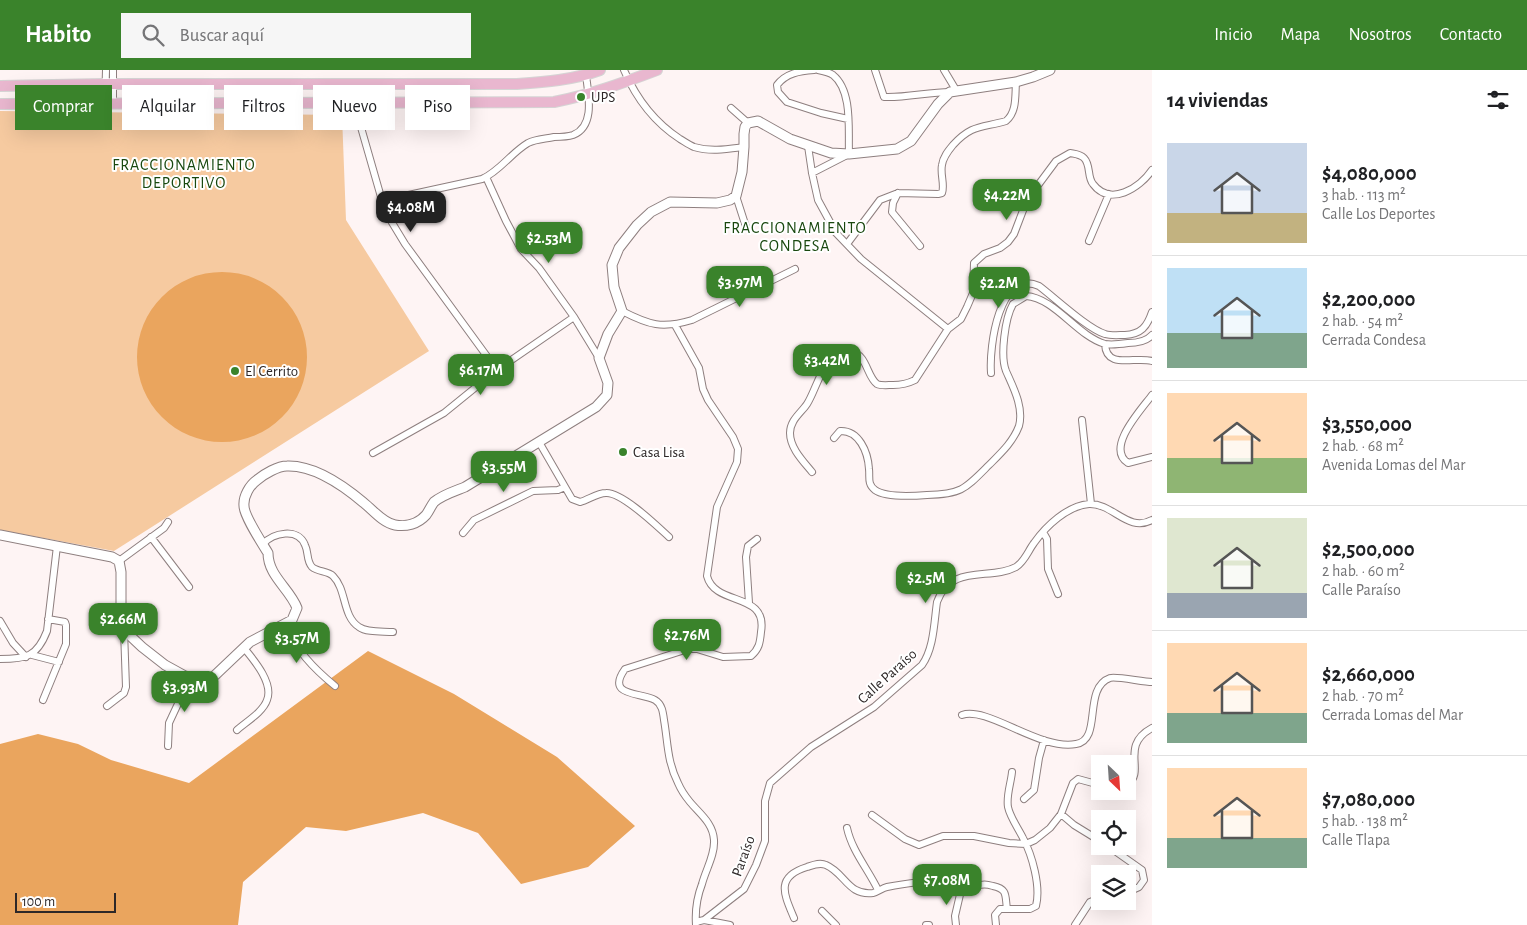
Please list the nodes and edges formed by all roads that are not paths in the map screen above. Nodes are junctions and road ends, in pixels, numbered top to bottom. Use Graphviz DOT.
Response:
graph roads {
  1 [pos="106,70"];
  2 [pos="114,70"];
  3 [pos="600,70"];
  4 [pos="624,70"];
  5 [pos="657,70"];
  6 [pos="814,70"];
  7 [pos="818,70"];
  8 [pos="875,70"];
  9 [pos="944,70"];
  10 [pos="1050,70"];
  11 [pos="586,75"];
  12 [pos="629,81"];
  13 [pos="1016,82"];
  14 [pos="350,84"];
  15 [pos="109,85"];
  16 [pos="0,86"];
  17 [pos="15,86"];
  18 [pos="953,91"];
  19 [pos="589,95"];
  20 [pos="313,102"];
  21 [pos="395,103"];
  22 [pos="0,104"];
  23 [pos="15,104"];
  24 [pos="112,104"];
  25 [pos="731,108"];
  26 [pos="848,119"];
  27 [pos="748,123"];
  28 [pos="361,130"];
  29 [pos="808,146"];
  30 [pos="744,147"];
  31 [pos="849,154"];
  32 [pos="1152,170"];
  33 [pos="812,173"];
  34 [pos="486,177"];
  35 [pos="895,194"];
  36 [pos="1109,194"];
  37 [pos="736,196"];
  38 [pos="381,201"];
  39 [pos="746,227"];
  40 [pos="1089,240"];
  41 [pos="847,244"];
  42 [pos="920,246"];
  43 [pos="795,269"];
  44 [pos="622,311"];
  45 [pos="1152,312"];
  46 [pos="574,316"];
  47 [pos="675,325"];
  48 [pos="948,329"];
  49 [pos="1152,335"];
  50 [pos="1105,344"];
  51 [pos="599,358"];
  52 [pos="1152,361"];
  53 [pos="497,370"];
  54 [pos="991,373"];
  55 [pos="1152,395"];
  56 [pos="1082,420"];
  57 [pos="834,438"];
  58 [pos="539,442"];
  59 [pos="373,453"];
  60 [pos="1152,457"];
  61 [pos="812,472"];
  62 [pos="565,487"];
  63 [pos="1091,504"];
  64 [pos="1152,520"];
  65 [pos="168,522"];
  66 [pos="1043,532"];
  67 [pos="463,533"];
  68 [pos="0,535"];
  69 [pos="151,537"];
  70 [pos="669,537"];
  71 [pos="757,539"];
  72 [pos="263,544"];
  73 [pos="57,546"];
  74 [pos="119,561"];
  75 [pos="189,587"];
  76 [pos="1058,594"];
  77 [pos="749,603"];
  78 [pos="48,619"];
  79 [pos="0,621"];
  80 [pos="286,624"];
  81 [pos="124,630"];
  82 [pos="393,632"];
  83 [pos="244,648"];
  84 [pos="29,656"];
  85 [pos="0,659"];
  86 [pos="59,662"];
  87 [pos="190,678"];
  88 [pos="1152,682"];
  89 [pos="335,686"];
  90 [pos="43,700"];
  91 [pos="107,706"];
  92 [pos="962,715"];
  93 [pos="1152,728"];
  94 [pos="237,730"];
  95 [pos="1044,740"];
  96 [pos="168,746"];
  97 [pos="1133,755"];
  98 [pos="1012,772"];
  99 [pos="1091,783"];
  100 [pos="1024,799"];
  101 [pos="764,801"];
  102 [pos="1061,814"];
  103 [pos="872,815"];
  104 [pos="847,828"];
  105 [pos="1091,835"];
  106 [pos="1026,844"];
  107 [pos="1121,855"];
  108 [pos="1135,865"];
  109 [pos="1136,866"];
  110 [pos="976,886"];
  111 [pos="1136,888"];
  112 [pos="878,890"];
  113 [pos="1091,902"];
  114 [pos="1007,909"];
  115 [pos="822,911"];
  116 [pos="794,918"];
  117 [pos="704,920"];
  118 [pos="696,924"];
  119 [pos="730,925"];
  120 [pos="836,925"];
  121 [pos="956,925"];
  122 [pos="996,925"];
  123 [pos="1076,925"];
  1 -- 15 [label="street"];
  2 -- 15 [label="street"];
  3 -- 11 [label="main road"];
  4 -- 12 [label="street"];
  5 -- 12 [label="main road"];
  6 -- 26 [label="street"];
  7 -- 26 [label="street"];
  8 -- 18 [label="street"];
  9 -- 18 [label="street"];
  10 -- 13 [label="main road"];
  11 -- 14 [label="main road"];
  11 -- 19 [label="street"];
  12 -- 19 [label="main road"];
  12 -- 30 [label="street"];
  13 -- 18 [label="main road"];
  13 -- 35 [label="street"];
  14 -- 15 [label="main road"];
  16 -- 17 [label="main road"];
  18 -- 31 [label="main road"];
  19 -- 21 [label="main road"];
  19 -- 34 [label="street"];
  20 -- 24 [label="main road"];
  22 -- 23 [label="main road"];
  25 -- 27 [label="street"];
  26 -- 31 [label="street"];
  27 -- 29 [label="main road"];
  27 -- 30 [label="main road"];
  28 -- 38 [label="street"];
  29 -- 31 [label="main road"];
  29 -- 33 [label="street"];
  30 -- 37 [label="main road"];
  31 -- 33 [label="street"];
  32 -- 36 [label="street"];
  33 -- 41 [label="street"];
  34 -- 38 [label="street"];
  34 -- 46 [label="street"];
  35 -- 41 [label="street"];
  35 -- 42 [label="street"];
  36 -- 40 [label="street"];
  36 -- 48 [label="street"];
  37 -- 39 [label="street"];
  37 -- 44 [label="main road"];
  38 -- 53 [label="street"];
  41 -- 48 [label="street"];
  43 -- 47 [label="street"];
  44 -- 47 [label="street"];
  44 -- 51 [label="main road"];
  45 -- 54 [label="street"];
  46 -- 51 [label="street"];
  46 -- 53 [label="street"];
  47 -- 77 [label="street"];
  48 -- 61 [label="street"];
  49 -- 50 [label="street"];
  50 -- 52 [label="street"];
  50 -- 57 [label="street"];
  51 -- 58 [label="main road"];
  53 -- 59 [label="street"];
  55 -- 60 [label="street"];
  56 -- 63 [label="street"];
  58 -- 62 [label="street"];
  58 -- 72 [label="main road"];
  62 -- 67 [label="street"];
  62 -- 70 [label="street"];
  63 -- 64 [label="street"];
  63 -- 66 [label="street, Calle Paraíso"];
  65 -- 69 [label="street"];
  66 -- 76 [label="street"];
  66 -- 101 [label="street, Calle Paraíso"];
  68 -- 73 [label="main road"];
  69 -- 74 [label="street"];
  69 -- 75 [label="street"];
  71 -- 77 [label="street"];
  72 -- 80 [label="main road"];
  72 -- 82 [label="street"];
  73 -- 74 [label="main road"];
  73 -- 78 [label="street"];
  74 -- 81 [label="main road"];
  77 -- 118 [label="street"];
  78 -- 84 [label="street"];
  78 -- 86 [label="street"];
  79 -- 84 [label="street"];
  80 -- 83 [label="main road"];
  80 -- 89 [label="street"];
  81 -- 87 [label="main road"];
  81 -- 91 [label="street"];
  83 -- 87 [label="main road"];
  83 -- 94 [label="street"];
  84 -- 85 [label="street"];
  84 -- 86 [label="street"];
  86 -- 90 [label="street"];
  87 -- 96 [label="street"];
  88 -- 95 [label="street"];
  92 -- 95 [label="street"];
  93 -- 97 [label="street"];
  95 -- 100 [label="street"];
  98 -- 106 [label="street"];
  99 -- 102 [label="street"];
  101 -- 117 [label="street, Paraíso"];
  102 -- 105 [label="street"];
  102 -- 106 [label="street"];
  103 -- 106 [label="street"];
  104 -- 112 [label="street"];
  106 -- 114 [label="street"];
  107 -- 108 [label="street"];
  109 -- 111 [label="street"];
  110 -- 114 [label="street"];
  112 -- 116 [label="street"];
  112 -- 121 [label="street"];
  113 -- 123 [label="street"];
  114 -- 122 [label="street"];
  115 -- 120 [label="street"];
  117 -- 118 [label="street, Paraíso"];
  117 -- 119 [label="street"];
}
